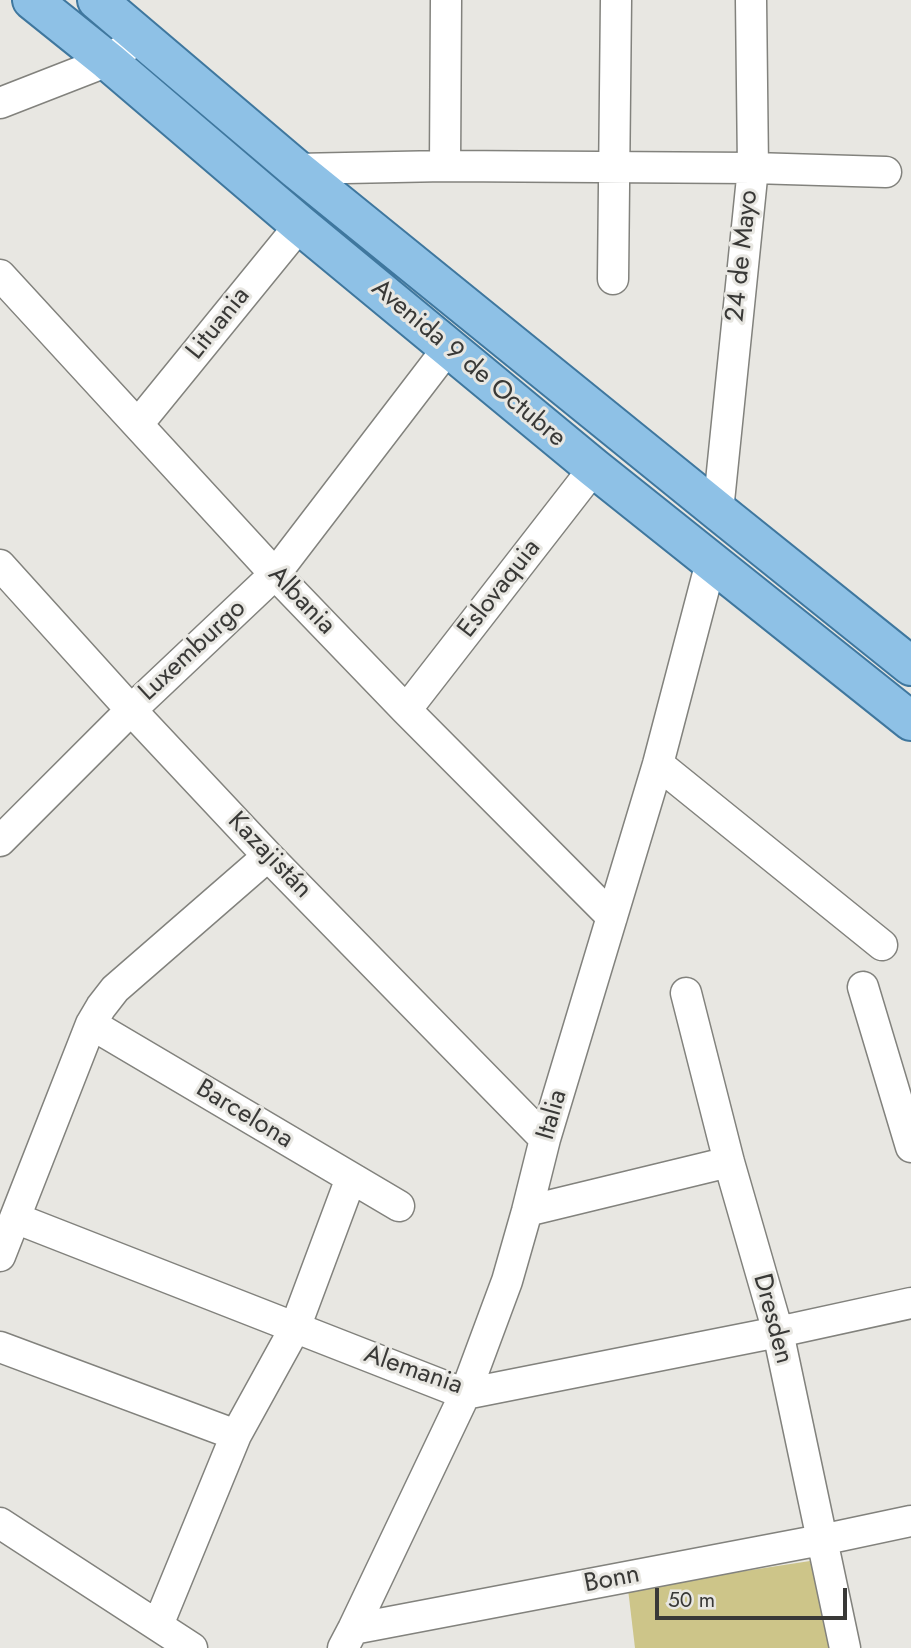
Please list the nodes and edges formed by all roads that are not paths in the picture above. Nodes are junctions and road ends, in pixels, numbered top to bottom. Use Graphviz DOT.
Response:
graph roads {
  1 [pos="32,0"];
  2 [pos="97,0"];
  3 [pos="446,0"];
  4 [pos="617,0"];
  5 [pos="751,0"];
  6 [pos="139,37"];
  7 [pos="108,61"];
  8 [pos="0,103"];
  9 [pos="445,166"];
  10 [pos="614,167"];
  11 [pos="752,168"];
  12 [pos="296,169"];
  13 [pos="886,172"];
  14 [pos="300,225"];
  15 [pos="0,275"];
  16 [pos="613,279"];
  17 [pos="448,348"];
  18 [pos="138,424"];
  19 [pos="594,468"];
  20 [pos="718,512"];
  21 [pos="711,562"];
  22 [pos="0,565"];
  23 [pos="275,574"];
  24 [pos="911,666"];
  25 [pos="131,710"];
  26 [pos="406,710"];
  27 [pos="911,721"];
  28 [pos="659,764"];
  29 [pos="0,841"];
  30 [pos="268,856"];
  31 [pos="612,917"];
  32 [pos="882,945"];
  33 [pos="863,987"];
  34 [pos="686,993"];
  35 [pos="91,1024"];
  36 [pos="545,1139"];
  37 [pos="911,1147"];
  38 [pos="729,1162"];
  39 [pos="351,1178"];
  40 [pos="398,1206"];
  41 [pos="527,1211"];
  42 [pos="15,1218"];
  43 [pos="0,1256"];
  44 [pos="911,1303"];
  45 [pos="295,1328"];
  46 [pos="778,1332"];
  47 [pos="0,1347"];
  48 [pos="465,1394"];
  49 [pos="236,1435"];
  50 [pos="911,1521"];
  51 [pos="0,1523"];
  52 [pos="821,1540"];
  53 [pos="158,1625"];
  54 [pos="348,1639"];
  55 [pos="192,1648"];
  56 [pos="845,1648"];
  1 -- 7 [label="main road, Avenida 9 de Octubre"];
  2 -- 6 [label="main road, Avenida 9 de Octubre"];
  3 -- 9 [label="street"];
  4 -- 10 [label="street"];
  5 -- 11 [label="street, 24 de Mayo"];
  6 -- 7 [label="street"];
  6 -- 12 [label="main road, Avenida 9 de Octubre"];
  7 -- 8 [label="street"];
  7 -- 14 [label="main road, Avenida 9 de Octubre"];
  9 -- 10 [label="street"];
  9 -- 12 [label="street"];
  10 -- 11 [label="street"];
  10 -- 16 [label="street"];
  11 -- 13 [label="street"];
  11 -- 20 [label="street, 24 de Mayo"];
  12 -- 20 [label="main road, Avenida 9 de Octubre"];
  14 -- 17 [label="main road, Avenida 9 de Octubre"];
  14 -- 18 [label="street, Lituania"];
  15 -- 18 [label="street, Albania"];
  17 -- 19 [label="main road, Avenida 9 de Octubre"];
  17 -- 23 [label="street, Luxemburgo"];
  18 -- 23 [label="street, Albania"];
  19 -- 21 [label="main road, Avenida 9 de Octubre"];
  19 -- 26 [label="street, Eslovaquia"];
  20 -- 24 [label="main road, Avenida 9 de Octubre"];
  21 -- 27 [label="main road, Avenida 9 de Octubre"];
  21 -- 28 [label="street, Italia"];
  22 -- 25 [label="street, Kazajistán"];
  23 -- 25 [label="street, Luxemburgo"];
  23 -- 26 [label="street, Albania"];
  25 -- 29 [label="street, Luxemburgo"];
  25 -- 30 [label="street, Kazajistán"];
  26 -- 31 [label="street, Albania"];
  28 -- 31 [label="street, Italia"];
  28 -- 32 [label="street"];
  30 -- 35 [label="street"];
  30 -- 36 [label="street, Kazajistán"];
  31 -- 36 [label="street, Italia"];
  33 -- 37 [label="street"];
  34 -- 38 [label="street, Dresden"];
  35 -- 39 [label="street, Barcelona"];
  35 -- 42 [label="street"];
  36 -- 41 [label="street, Italia"];
  38 -- 41 [label="street"];
  38 -- 46 [label="street, Dresden"];
  39 -- 40 [label="street, Barcelona"];
  39 -- 45 [label="street"];
  41 -- 48 [label="street, Italia"];
  42 -- 43 [label="street"];
  42 -- 45 [label="street, Alemania"];
  44 -- 46 [label="street, Alemania"];
  45 -- 48 [label="street, Alemania"];
  45 -- 49 [label="street"];
  46 -- 48 [label="street, Alemania"];
  46 -- 52 [label="street, Dresden"];
  47 -- 49 [label="street"];
  48 -- 54 [label="street, Italia"];
  49 -- 53 [label="street"];
  50 -- 52 [label="street, Bonn"];
  51 -- 53 [label="street"];
  52 -- 54 [label="street, Bonn"];
  52 -- 56 [label="street, Dresden"];
  53 -- 55 [label="street"];
}
